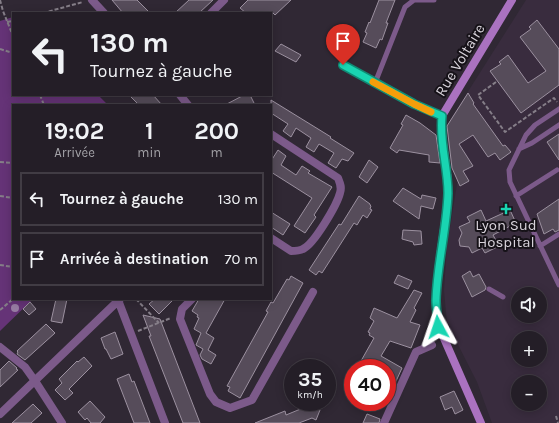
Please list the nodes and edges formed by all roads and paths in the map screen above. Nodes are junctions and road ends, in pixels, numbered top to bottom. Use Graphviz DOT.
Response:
graph roads {
  1 [pos="0,0"];
  2 [pos="88,0"];
  3 [pos="92,0"];
  4 [pos="224,0"];
  5 [pos="434,0"];
  6 [pos="512,0"];
  7 [pos="47,12"];
  8 [pos="103,12"];
  9 [pos="212,12"];
  10 [pos="12,21"];
  11 [pos="7,22"];
  12 [pos="12,34"];
  13 [pos="0,49"];
  14 [pos="12,53"];
  15 [pos="343,65"];
  16 [pos="375,82"];
  17 [pos="496,82"];
  18 [pos="181,96"];
  19 [pos="557,102"];
  20 [pos="187,104"];
  21 [pos="559,109"];
  22 [pos="442,116"];
  23 [pos="559,125"];
  24 [pos="272,135"];
  25 [pos="518,149"];
  26 [pos="0,162"];
  27 [pos="12,163"];
  28 [pos="557,170"];
  29 [pos="0,196"];
  30 [pos="516,196"];
  31 [pos="12,198"];
  32 [pos="559,234"];
  33 [pos="272,239"];
  34 [pos="540,246"];
  35 [pos="0,265"];
  36 [pos="12,268"];
  37 [pos="559,285"];
  38 [pos="489,289"];
  39 [pos="313,292"];
  40 [pos="503,297"];
  41 [pos="12,300"];
  42 [pos="119,300"];
  43 [pos="137,300"];
  44 [pos="191,300"];
  45 [pos="0,310"];
  46 [pos="180,314"];
  47 [pos="159,323"];
  48 [pos="131,333"];
  49 [pos="432,345"];
  50 [pos="0,347"];
  51 [pos="35,381"];
  52 [pos="0,414"];
  53 [pos="556,416"];
  54 [pos="62,423"];
  55 [pos="165,423"];
  56 [pos="384,423"];
  57 [pos="481,423"];
  58 [pos="558,423"];
  1 -- 11 [label="path"];
  2 -- 7 [label="path"];
  3 -- 8 [label="street"];
  4 -- 9 [label="street"];
  5 -- 16 [label="lane"];
  6 -- 22 [label="street, Rue Voltaire"];
  10 -- 11 [label="path"];
  11 -- 12 [label="path"];
  13 -- 14 [label="path"];
  15 -- 16 [label="lane"];
  16 -- 22 [label="lane"];
  17 -- 19 [label="path"];
  18 -- 20 [label="street"];
  21 -- 25 [label="lane"];
  22 -- 57 [label="street, Rue Voltaire"];
  23 -- 25 [label="lane"];
  24 -- 33 [label="street"];
  25 -- 30 [label="lane"];
  26 -- 27 [label="path"];
  28 -- 30 [label="lane"];
  29 -- 31 [label="path"];
  30 -- 34 [label="lane"];
  32 -- 34 [label="lane"];
  34 -- 37 [label="lane"];
  35 -- 36 [label="path"];
  38 -- 40 [label="lane"];
  39 -- 46 [label="street"];
  41 -- 45 [label="path"];
  42 -- 48 [label="street"];
  42 -- 51 [label="street"];
  43 -- 47 [label="path"];
  44 -- 46 [label="street"];
  46 -- 47 [label="path"];
  47 -- 48 [label="path"];
  48 -- 55 [label="street"];
  49 -- 56 [label="street"];
  50 -- 51 [label="street"];
  51 -- 52 [label="street"];
  51 -- 54 [label="street"];
  53 -- 58 [label="path"];
}
